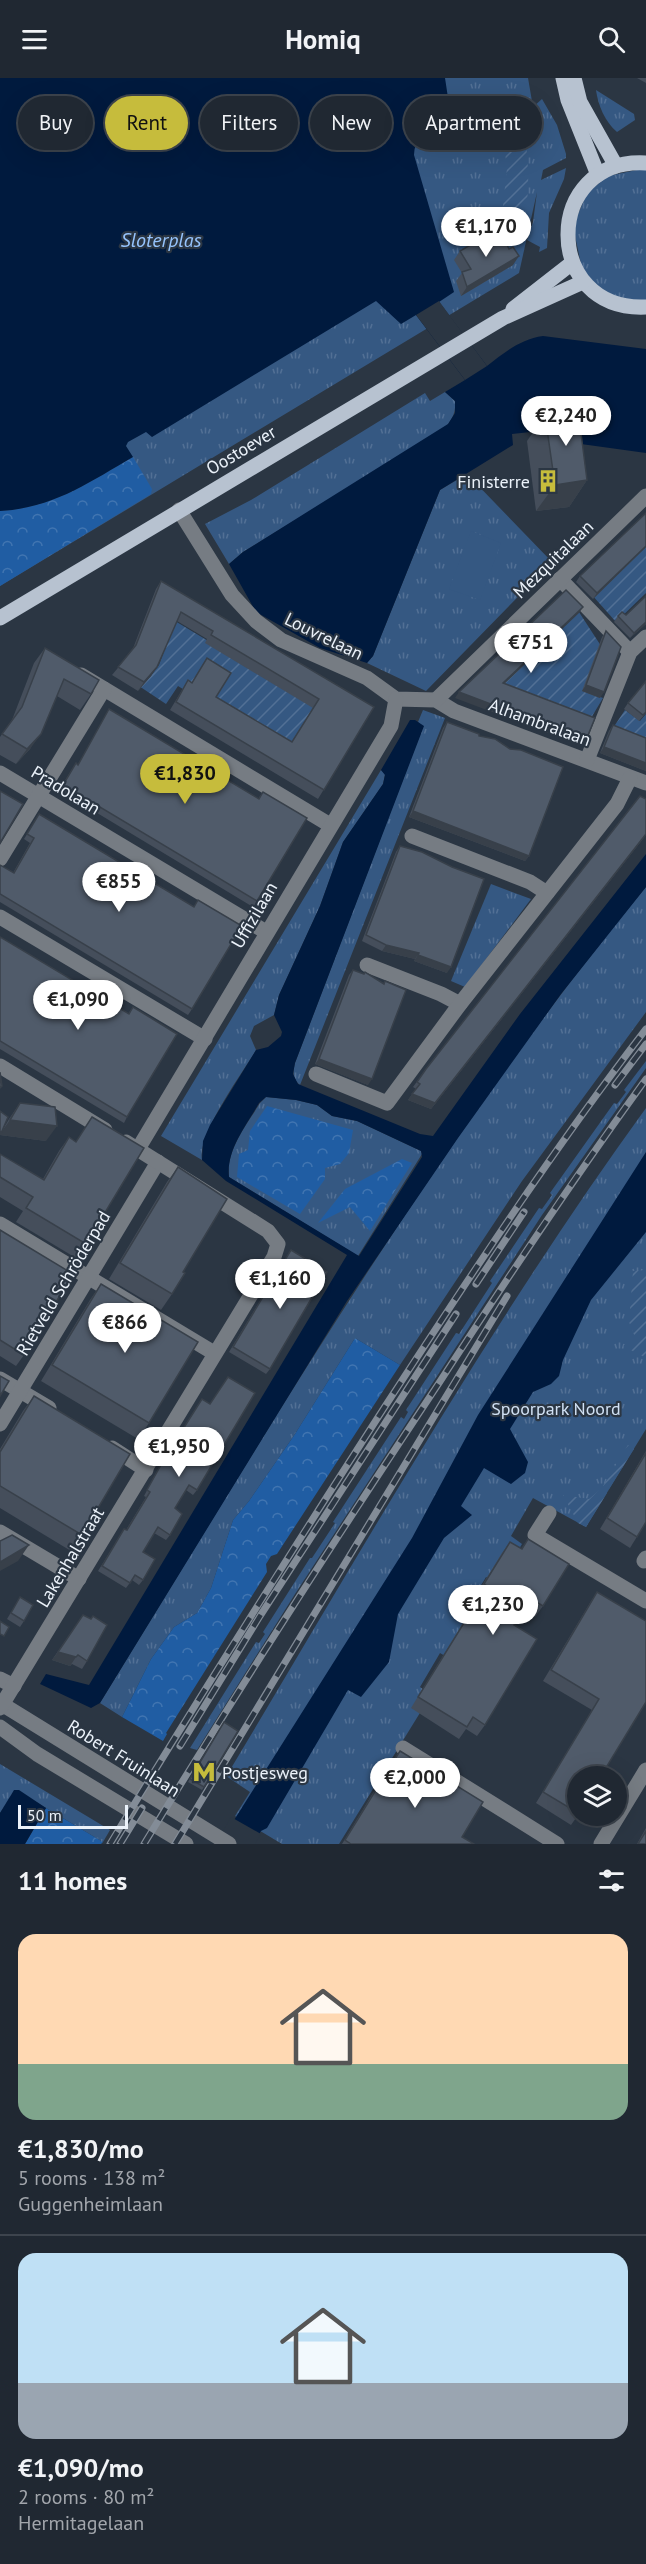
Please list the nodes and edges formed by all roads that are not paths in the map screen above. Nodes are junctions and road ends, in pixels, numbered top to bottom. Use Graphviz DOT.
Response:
graph roads {
  1 [pos="563,78"];
  2 [pos="574,78"];
  3 [pos="646,163"];
  4 [pos="616,166"];
  5 [pos="598,175"];
  6 [pos="572,263"];
  7 [pos="583,282"];
  8 [pos="646,308"];
  9 [pos="503,318"];
  10 [pos="646,496"];
  11 [pos="179,510"];
  12 [pos="560,579"];
  13 [pos="0,618"];
  14 [pos="646,637"];
  15 [pos="630,652"];
  16 [pos="71,669"];
  17 [pos="104,689"];
  18 [pos="396,699"];
  19 [pos="436,700"];
  20 [pos="587,760"];
  21 [pos="0,773"];
  22 [pos="630,778"];
  23 [pos="646,783"];
  24 [pos="38,796"];
  25 [pos="330,825"];
  26 [pos="412,836"];
  27 [pos="0,859"];
  28 [pos="547,893"];
  29 [pos="0,917"];
  30 [pos="266,932"];
  31 [pos="367,965"];
  32 [pos="460,1004"];
  33 [pos="205,1040"];
  34 [pos="0,1066"];
  35 [pos="316,1074"];
  36 [pos="138,1149"];
  37 [pos="158,1162"];
  38 [pos="0,1224"];
  39 [pos="89,1276"];
  40 [pos="214,1353"];
  41 [pos="0,1379"];
  42 [pos="20,1391"];
  43 [pos="59,1415"];
  44 [pos="0,1424"];
  45 [pos="98,1439"];
  46 [pos="146,1470"];
  47 [pos="549,1513"];
  48 [pos="0,1532"];
  49 [pos="79,1580"];
  50 [pos="646,1602"];
  51 [pos="0,1679"];
  52 [pos="14,1686"];
  53 [pos="1,1705"];
  54 [pos="0,1727"];
  55 [pos="404,1748"];
  56 [pos="646,1770"];
  57 [pos="223,1840"];
  58 [pos="186,1844"];
  59 [pos="557,1844"];
  60 [pos="601,1844"];
  1 -- 5 [label="main road"];
  2 -- 4 [label="main road"];
  3 -- 4 [label="main road"];
  4 -- 5 [label="main road"];
  5 -- 6 [label="main road"];
  6 -- 7 [label="main road"];
  6 -- 9 [label="main road, Oostoever"];
  7 -- 8 [label="main road"];
  7 -- 9 [label="main road, Oostoever"];
  9 -- 11 [label="main road, Oostoever"];
  10 -- 12 [label="street, Mezquitalaan"];
  11 -- 13 [label="main road, Oostoever"];
  11 -- 18 [label="street, Louvrelaan"];
  12 -- 15 [label="street"];
  12 -- 19 [label="street, Mezquitalaan"];
  14 -- 15 [label="street"];
  15 -- 20 [label="street"];
  16 -- 17 [label="street"];
  17 -- 24 [label="street"];
  17 -- 25 [label="street"];
  18 -- 19 [label="street"];
  18 -- 25 [label="street, Uffizilaan"];
  19 -- 20 [label="street, Alhambralaan"];
  20 -- 22 [label="street, Alhambralaan"];
  21 -- 24 [label="street, Pradolaan"];
  22 -- 23 [label="street"];
  22 -- 28 [label="street"];
  24 -- 27 [label="street"];
  24 -- 30 [label="street, Pradolaan"];
  25 -- 30 [label="street, Uffizilaan"];
  26 -- 28 [label="street"];
  28 -- 32 [label="street"];
  29 -- 33 [label="street"];
  30 -- 33 [label="street, Uffizilaan"];
  31 -- 32 [label="street"];
  32 -- 35 [label="street"];
  33 -- 36 [label="street, Uffizilaan"];
  34 -- 36 [label="street"];
  36 -- 37 [label="street"];
  37 -- 39 [label="street, Rietveld Schröderpad"];
  37 -- 40 [label="street, Lakenhalstraat"];
  38 -- 39 [label="street"];
  39 -- 40 [label="street"];
  39 -- 42 [label="street, Rietveld Schröderpad"];
  40 -- 46 [label="street, Lakenhalstraat"];
  41 -- 42 [label="street"];
  42 -- 43 [label="street"];
  42 -- 44 [label="street, Rietveld Schröderpad"];
  45 -- 46 [label="street"];
  46 -- 49 [label="street, Lakenhalstraat"];
  47 -- 50 [label="street"];
  48 -- 49 [label="street"];
  49 -- 52 [label="street, Lakenhalstraat"];
  51 -- 52 [label="street"];
  52 -- 53 [label="street, Lakenhalstraat"];
  53 -- 57 [label="street, Robert Fruinlaan"];
  54 -- 58 [label="street"];
  55 -- 59 [label="street"];
  56 -- 60 [label="street"];
}
